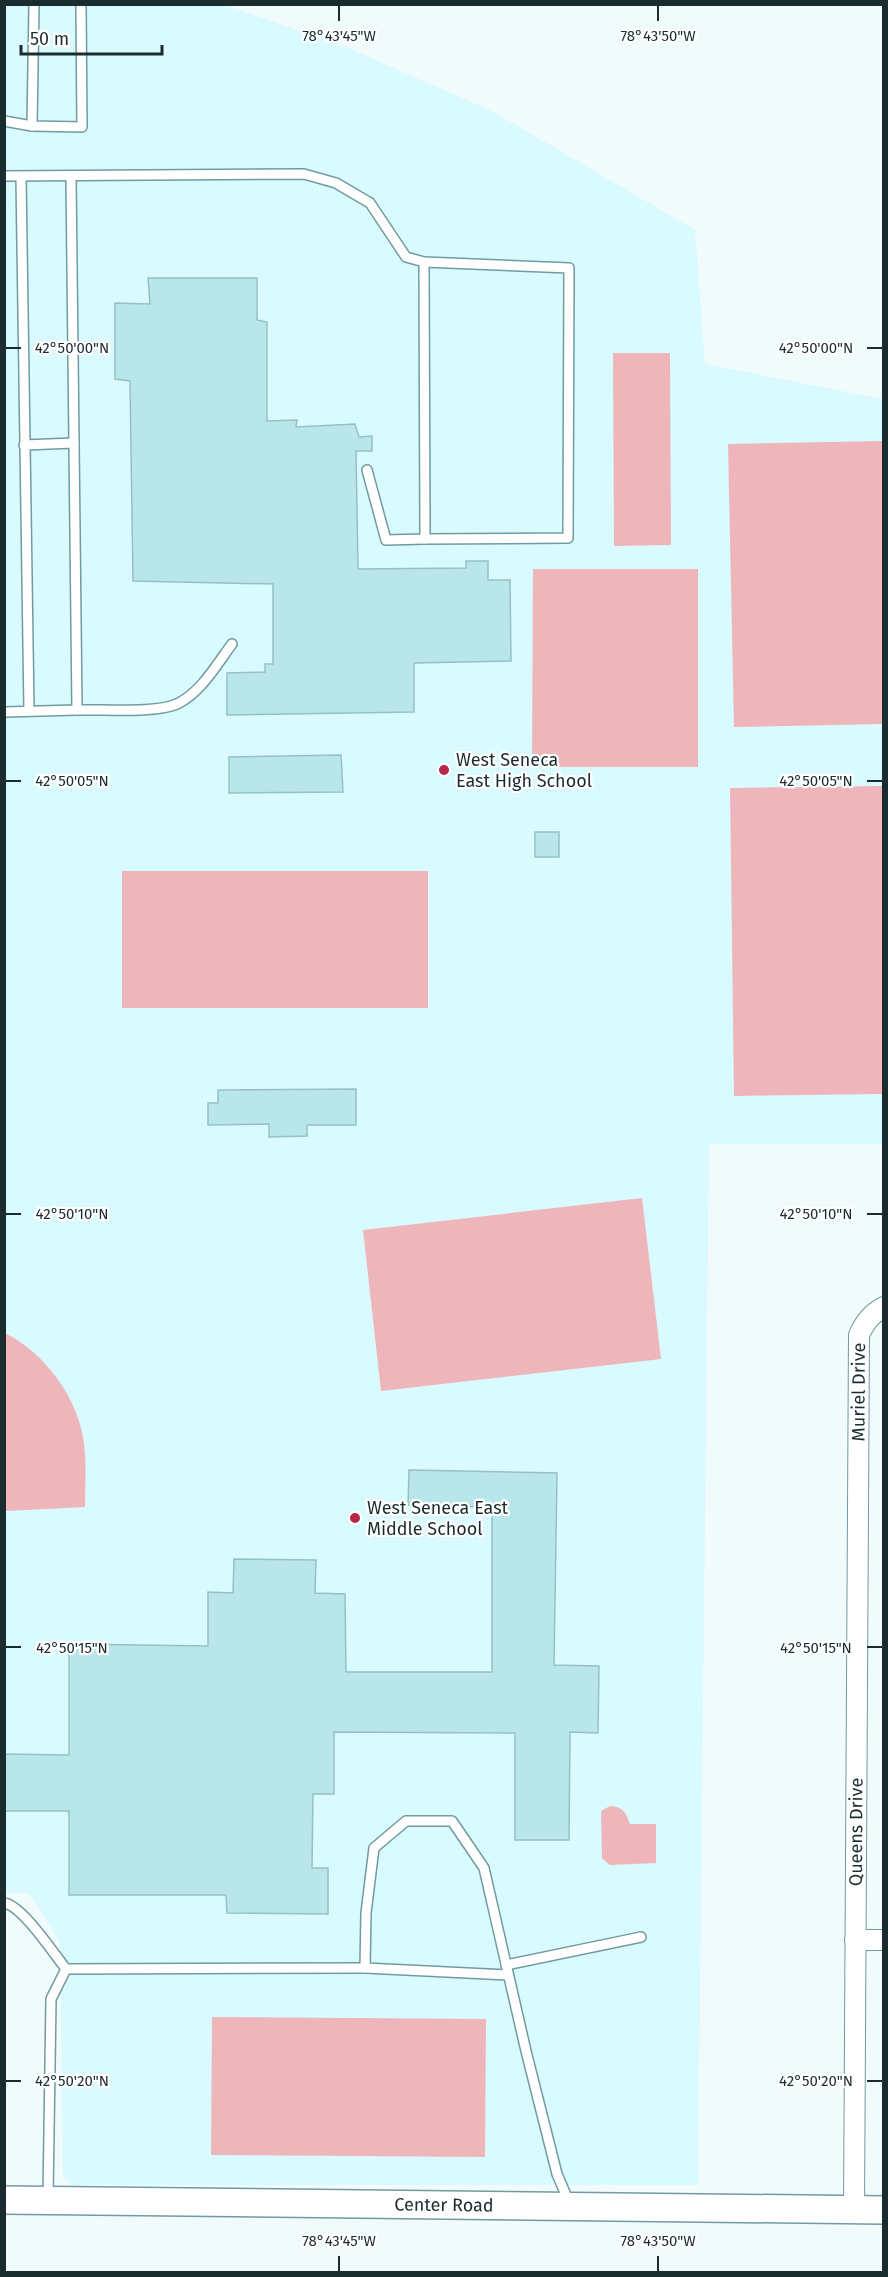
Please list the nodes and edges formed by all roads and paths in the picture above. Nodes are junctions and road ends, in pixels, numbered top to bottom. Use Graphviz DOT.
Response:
graph roads {
  1 [pos="34,4"];
  2 [pos="81,4"];
  3 [pos="4,121"];
  4 [pos="32,126"];
  5 [pos="4,176"];
  6 [pos="21,177"];
  7 [pos="71,177"];
  8 [pos="424,262"];
  9 [pos="74,443"];
  10 [pos="24,445"];
  11 [pos="367,470"];
  12 [pos="425,539"];
  13 [pos="232,644"];
  14 [pos="77,710"];
  15 [pos="29,711"];
  16 [pos="4,712"];
  17 [pos="884,1307"];
  18 [pos="859,1453"];
  19 [pos="6,1900"];
  20 [pos="641,1937"];
  21 [pos="855,1940"];
  22 [pos="884,1940"];
  23 [pos="365,1968"];
  24 [pos="66,1969"];
  25 [pos="507,1970"];
  26 [pos="4,2200"];
  27 [pos="48,2201"];
  28 [pos="572,2207"];
  29 [pos="854,2210"];
  30 [pos="884,2210"];
  1 -- 4 [label="lane"];
  2 -- 4 [label="lane"];
  3 -- 4 [label="lane"];
  5 -- 6 [label="lane"];
  6 -- 7 [label="lane"];
  6 -- 10 [label="lane"];
  7 -- 8 [label="lane"];
  7 -- 9 [label="lane"];
  8 -- 12 [label="lane"];
  8 -- 12 [label="lane"];
  9 -- 10 [label="lane"];
  9 -- 14 [label="lane"];
  10 -- 15 [label="lane"];
  11 -- 12 [label="lane"];
  13 -- 14 [label="lane"];
  14 -- 15 [label="lane"];
  15 -- 16 [label="lane"];
  17 -- 18 [label="street, Muriel Drive"];
  18 -- 21 [label="street, Queens Drive"];
  19 -- 24 [label="lane"];
  20 -- 25 [label="lane"];
  21 -- 22 [label="street"];
  21 -- 29 [label="street, Queens Drive"];
  23 -- 24 [label="lane"];
  23 -- 25 [label="lane"];
  23 -- 25 [label="lane"];
  24 -- 27 [label="lane"];
  25 -- 28 [label="lane"];
  26 -- 27 [label="main road, Center Road"];
  27 -- 28 [label="main road, Center Road"];
  28 -- 29 [label="main road, Center Road"];
  29 -- 30 [label="main road, Center Road"];
}
